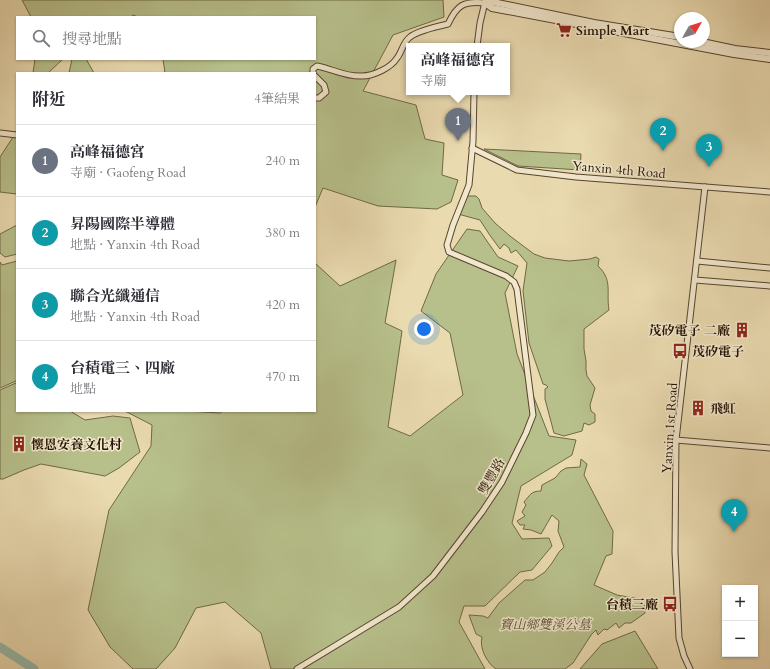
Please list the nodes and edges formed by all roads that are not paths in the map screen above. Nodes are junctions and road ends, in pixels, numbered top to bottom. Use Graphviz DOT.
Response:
graph roads {
  1 [pos="485,2"];
  2 [pos="674,36"];
  3 [pos="478,43"];
  4 [pos="710,44"];
  5 [pos="770,53"];
  6 [pos="770,59"];
  7 [pos="314,72"];
  8 [pos="316,77"];
  9 [pos="474,95"];
  10 [pos="316,98"];
  11 [pos="0,133"];
  12 [pos="16,135"];
  13 [pos="472,148"];
  14 [pos="705,187"];
  15 [pos="770,192"];
  16 [pos="697,261"];
  17 [pos="770,268"];
  18 [pos="695,280"];
  19 [pos="770,286"];
  20 [pos="676,440"];
  21 [pos="770,448"];
  22 [pos="297,669"];
  23 [pos="690,669"];
  1 -- 2 [label="street"];
  1 -- 3 [label="street"];
  1 -- 6 [label="street"];
  1 -- 7 [label="street"];
  4 -- 5 [label="street"];
  8 -- 10 [label="street"];
  9 -- 13 [label="street"];
  11 -- 12 [label="street"];
  13 -- 14 [label="street, Yanxin 4th Road"];
  13 -- 22 [label="street, 雙豐路"];
  14 -- 15 [label="street, Yanxin 4th Road"];
  14 -- 16 [label="street, Yanxin 1st Road"];
  16 -- 17 [label="street"];
  16 -- 18 [label="street, Yanxin 1st Road"];
  18 -- 19 [label="street"];
  18 -- 20 [label="street, Yanxin 1st Road"];
  20 -- 21 [label="street"];
  20 -- 23 [label="street, Yanxin 1st Road"];
}
